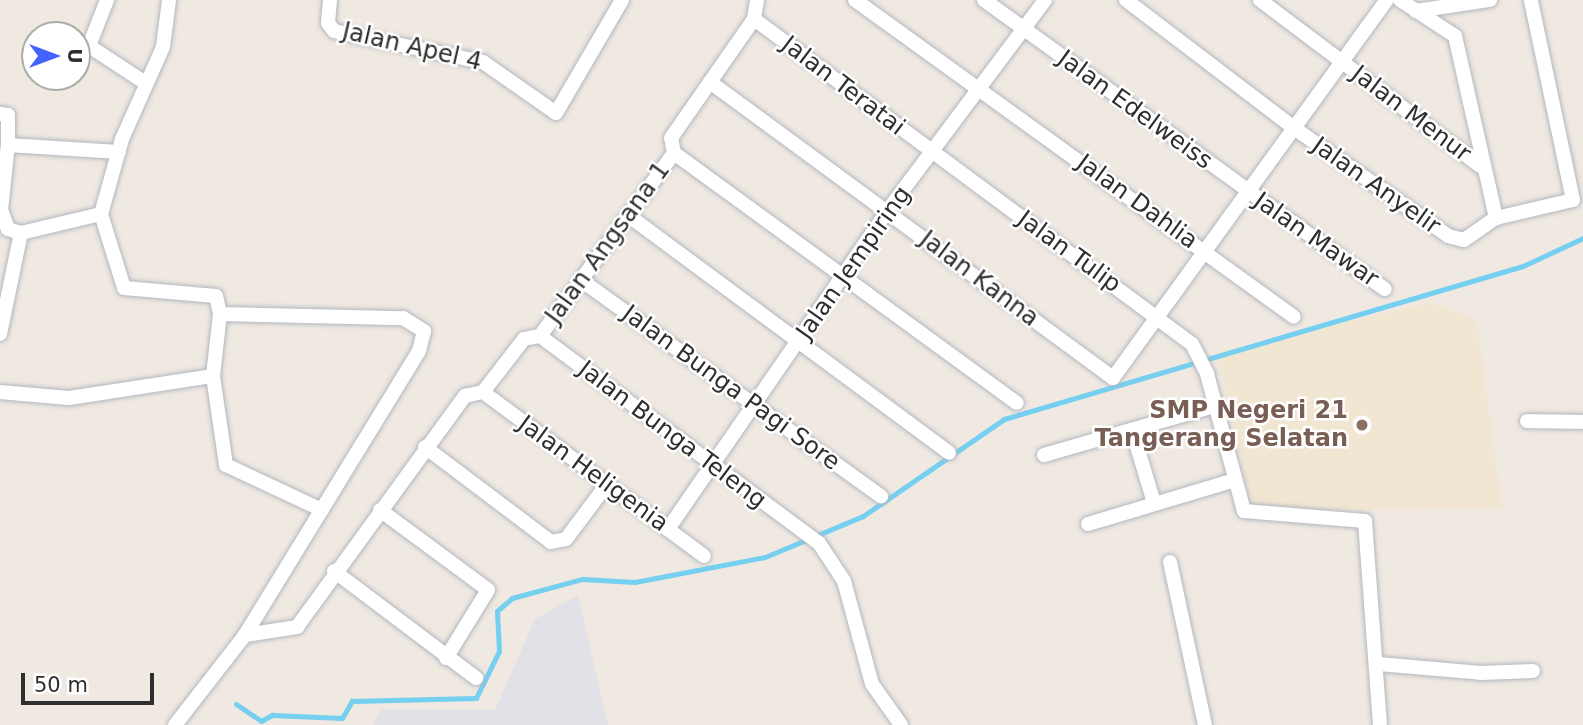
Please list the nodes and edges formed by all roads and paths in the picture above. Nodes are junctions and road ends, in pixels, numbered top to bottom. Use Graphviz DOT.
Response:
graph roads {
  1 [pos="107,0"];
  2 [pos="169,0"];
  3 [pos="330,0"];
  4 [pos="757,0"];
  5 [pos="855,0"];
  6 [pos="984,0"];
  7 [pos="1045,0"];
  8 [pos="1126,0"];
  9 [pos="1260,0"];
  10 [pos="1387,0"];
  11 [pos="1400,0"];
  12 [pos="1490,0"];
  13 [pos="1531,0"];
  14 [pos="623,1"];
  15 [pos="1416,11"];
  16 [pos="754,19"];
  17 [pos="1024,29"];
  18 [pos="1342,62"];
  19 [pos="144,82"];
  20 [pos="710,82"];
  21 [pos="979,89"];
  22 [pos="0,114"];
  23 [pos="1294,128"];
  24 [pos="8,145"];
  25 [pos="119,152"];
  26 [pos="674,153"];
  27 [pos="933,153"];
  28 [pos="1480,166"];
  29 [pos="1246,191"];
  30 [pos="888,211"];
  31 [pos="101,214"];
  32 [pos="629,216"];
  33 [pos="1496,218"];
  34 [pos="21,233"];
  35 [pos="1203,249"];
  36 [pos="844,276"];
  37 [pos="581,280"];
  38 [pos="1385,289"];
  39 [pos="220,314"];
  40 [pos="1157,317"];
  41 [pos="1294,317"];
  42 [pos="0,334"];
  43 [pos="540,336"];
  44 [pos="801,340"];
  45 [pos="214,376"];
  46 [pos="0,392"];
  47 [pos="483,392"];
  48 [pos="1017,403"];
  49 [pos="756,405"];
  50 [pos="1214,406"];
  51 [pos="1527,421"];
  52 [pos="1583,422"];
  53 [pos="1132,430"];
  54 [pos="425,447"];
  55 [pos="949,453"];
  56 [pos="1044,455"];
  57 [pos="714,468"];
  58 [pos="1231,481"];
  59 [pos="605,487"];
  60 [pos="881,496"];
  61 [pos="1154,503"];
  62 [pos="322,510"];
  63 [pos="380,510"];
  64 [pos="1088,524"];
  65 [pos="668,529"];
  66 [pos="704,556"];
  67 [pos="1170,562"];
  68 [pos="334,571"];
  69 [pos="245,635"];
  70 [pos="446,658"];
  71 [pos="1379,664"];
  72 [pos="1533,671"];
  73 [pos="476,678"];
  74 [pos="175,725"];
  75 [pos="901,725"];
  76 [pos="1205,725"];
  77 [pos="1380,725"];
  1 -- 19 [label="street"];
  2 -- 19 [label="street"];
  3 -- 14 [label="street, Jalan Apel 4"];
  4 -- 16 [label="street, Jalan Angsana 1"];
  5 -- 21 [label="street, Jalan Dahlia"];
  6 -- 17 [label="street, Jalan Edelweiss"];
  7 -- 17 [label="street, Jalan Jempiring"];
  8 -- 23 [label="street, Jalan Anyelir"];
  9 -- 18 [label="street, Jalan Menur"];
  10 -- 18 [label="street"];
  11 -- 15 [label="street"];
  12 -- 15 [label="street"];
  13 -- 33 [label="street"];
  15 -- 28 [label="street"];
  16 -- 20 [label="street, Jalan Angsana 1"];
  16 -- 27 [label="street, Jalan Teratai"];
  17 -- 21 [label="street, Jalan Jempiring"];
  17 -- 29 [label="street, Jalan Edelweiss"];
  18 -- 23 [label="street"];
  18 -- 28 [label="street, Jalan Menur"];
  19 -- 25 [label="street"];
  20 -- 26 [label="street, Jalan Angsana 1"];
  20 -- 30 [label="street, Jalan Kanna"];
  21 -- 27 [label="street, Jalan Jempiring"];
  21 -- 35 [label="street, Jalan Dahlia"];
  22 -- 24 [label="street"];
  23 -- 29 [label="street"];
  23 -- 33 [label="street, Jalan Anyelir"];
  24 -- 25 [label="street"];
  24 -- 34 [label="street"];
  25 -- 31 [label="street"];
  26 -- 32 [label="street, Jalan Angsana 1"];
  26 -- 36 [label="street"];
  27 -- 30 [label="street, Jalan Jempiring"];
  27 -- 40 [label="street, Jalan Tulip"];
  28 -- 33 [label="street"];
  29 -- 35 [label="street"];
  29 -- 38 [label="street, Jalan Mawar"];
  30 -- 36 [label="street, Jalan Jempiring"];
  30 -- 40 [label="street, Jalan Kanna"];
  31 -- 34 [label="street"];
  31 -- 39 [label="street"];
  32 -- 37 [label="street, Jalan Angsana 1"];
  32 -- 44 [label="street"];
  34 -- 42 [label="street"];
  35 -- 40 [label="street"];
  35 -- 41 [label="street, Jalan Dahlia"];
  36 -- 44 [label="street, Jalan Jempiring"];
  36 -- 48 [label="street"];
  37 -- 43 [label="street, Jalan Angsana 1"];
  37 -- 49 [label="street, Jalan Bunga Pagi Sore"];
  39 -- 45 [label="street"];
  39 -- 62 [label="street"];
  40 -- 50 [label="street, Jalan Tulip"];
  43 -- 47 [label="street, Jalan Angsana 1"];
  43 -- 57 [label="street, Jalan Bunga Teleng"];
  44 -- 49 [label="street, Jalan Jempiring"];
  44 -- 55 [label="street"];
  45 -- 46 [label="street"];
  45 -- 62 [label="street"];
  47 -- 54 [label="street, Jalan Angsana 1"];
  47 -- 59 [label="street, Jalan Heligenia"];
  49 -- 57 [label="street, Jalan Jempiring"];
  49 -- 60 [label="street, Jalan Bunga Pagi Sore"];
  50 -- 53 [label="street"];
  50 -- 58 [label="street"];
  51 -- 52 [label="street"];
  53 -- 56 [label="street"];
  53 -- 61 [label="street"];
  54 -- 59 [label="street"];
  54 -- 63 [label="street, Jalan Angsana 1"];
  57 -- 65 [label="street, Jalan Jempiring"];
  57 -- 75 [label="street, Jalan Bunga Teleng"];
  58 -- 61 [label="street"];
  58 -- 71 [label="street"];
  59 -- 65 [label="street, Jalan Heligenia"];
  61 -- 64 [label="street"];
  62 -- 69 [label="street"];
  63 -- 68 [label="street, Jalan Angsana 1"];
  63 -- 70 [label="street"];
  65 -- 66 [label="street, Jalan Heligenia"];
  67 -- 76 [label="street"];
  68 -- 69 [label="street, Jalan Angsana 1"];
  68 -- 70 [label="street"];
  69 -- 74 [label="street"];
  70 -- 73 [label="street"];
  71 -- 72 [label="street"];
  71 -- 77 [label="street"];
}
